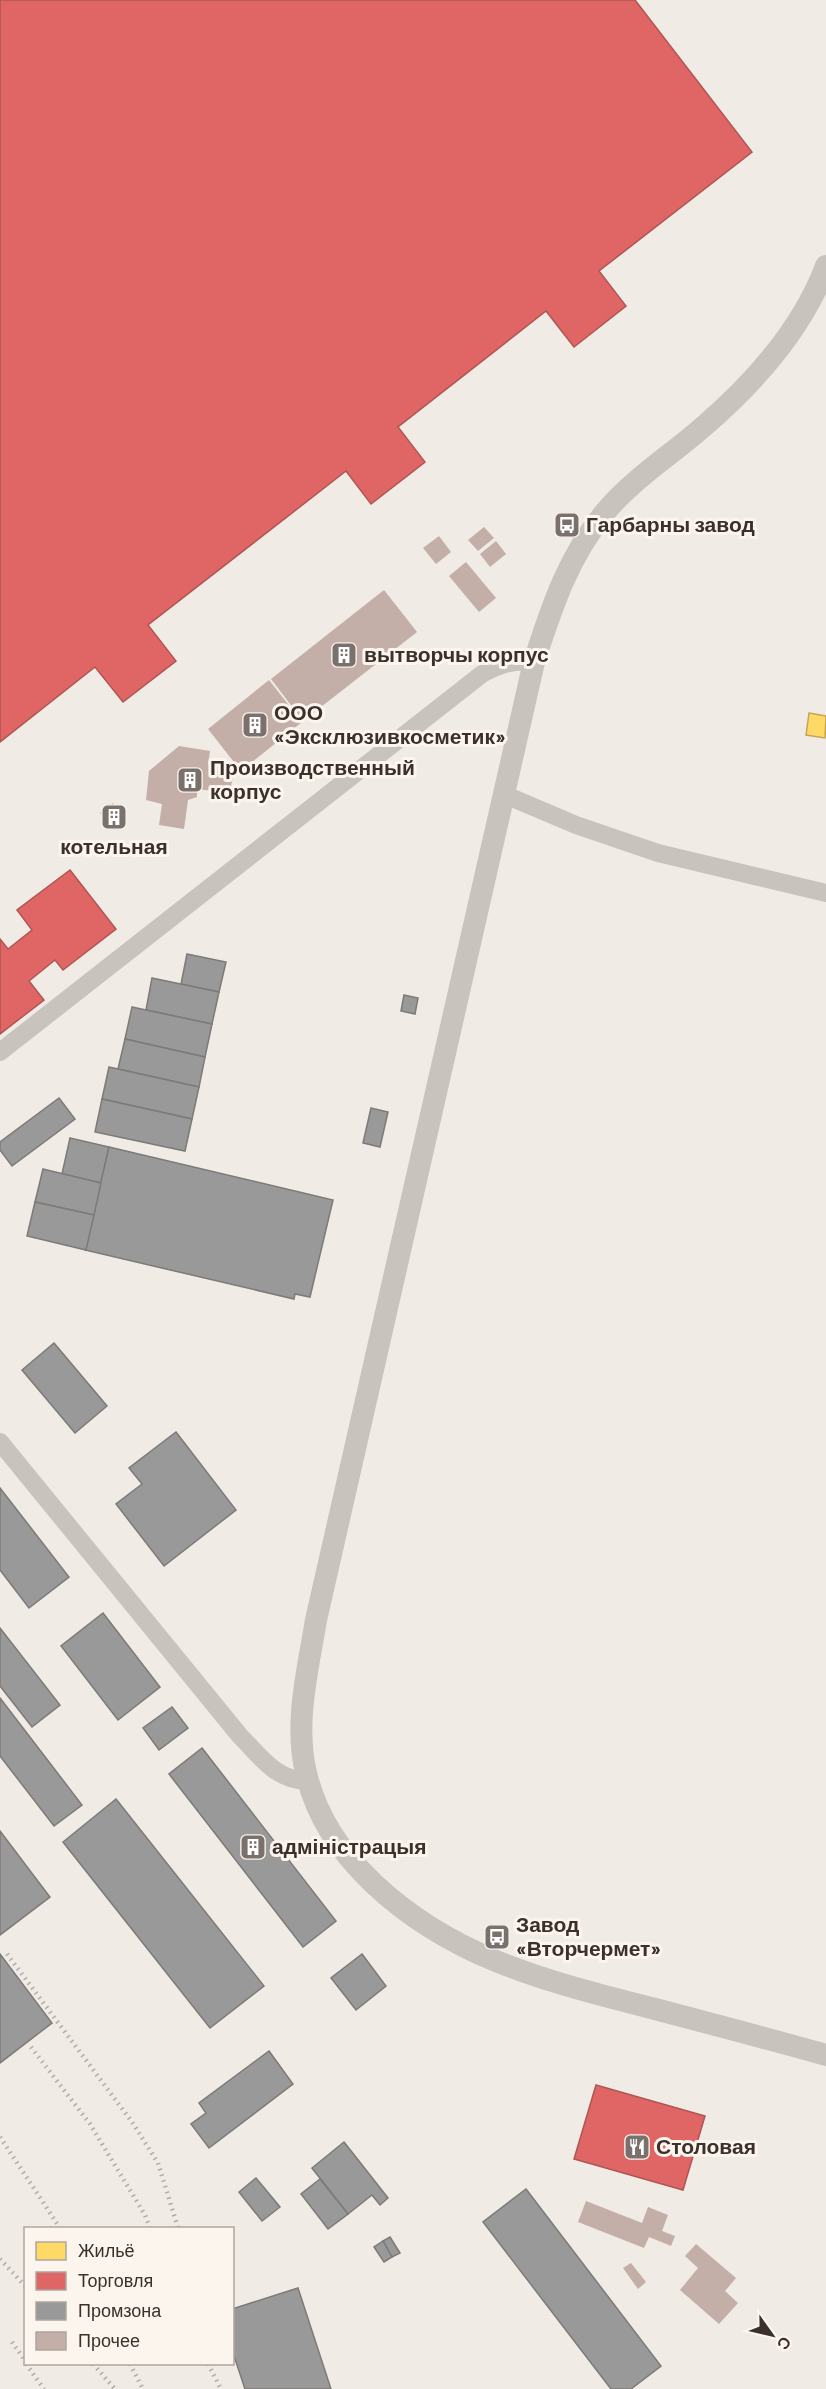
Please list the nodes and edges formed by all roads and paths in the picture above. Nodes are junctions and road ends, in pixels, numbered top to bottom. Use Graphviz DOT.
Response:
graph roads {
  1 [pos="826,266"];
  2 [pos="534,662"];
  3 [pos="503,794"];
  4 [pos="826,893"];
  5 [pos="0,1052"];
  6 [pos="0,1442"];
  7 [pos="309,1781"];
  8 [pos="826,2055"];
  1 -- 2 [label="street"];
  2 -- 3 [label="street"];
  2 -- 5 [label="street"];
  3 -- 4 [label="street"];
  3 -- 7 [label="street"];
  6 -- 7 [label="street"];
  7 -- 8 [label="street"];
}
